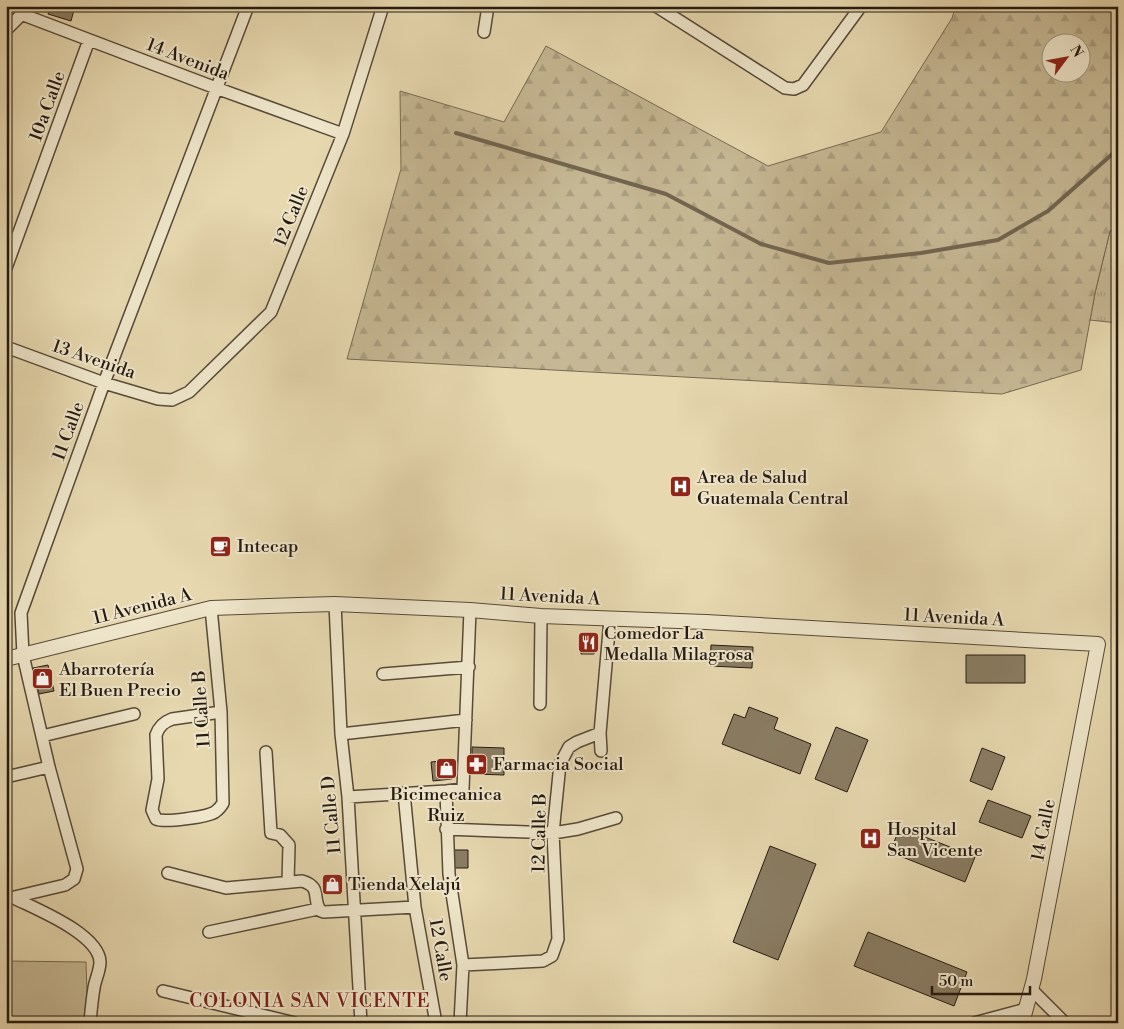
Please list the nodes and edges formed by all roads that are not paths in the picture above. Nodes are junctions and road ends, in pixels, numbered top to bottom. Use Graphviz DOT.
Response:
graph roads {
  1 [pos="248,6"];
  2 [pos="383,6"];
  3 [pos="488,6"];
  4 [pos="656,6"];
  5 [pos="855,8"];
  6 [pos="26,10"];
  7 [pos="6,30"];
  8 [pos="484,32"];
  9 [pos="89,40"];
  10 [pos="216,88"];
  11 [pos="343,134"];
  12 [pos="6,268"];
  13 [pos="6,348"];
  14 [pos="104,383"];
  15 [pos="172,400"];
  16 [pos="336,604"];
  17 [pos="211,608"];
  18 [pos="470,610"];
  19 [pos="542,616"];
  20 [pos="610,618"];
  21 [pos="1098,644"];
  22 [pos="23,655"];
  23 [pos="6,659"];
  24 [pos="469,667"];
  25 [pos="384,674"];
  26 [pos="540,704"];
  27 [pos="220,712"];
  28 [pos="134,714"];
  29 [pos="466,720"];
  30 [pos="600,733"];
  31 [pos="342,734"];
  32 [pos="42,736"];
  33 [pos="601,751"];
  34 [pos="266,752"];
  35 [pos="48,767"];
  36 [pos="6,778"];
  37 [pos="446,791"];
  38 [pos="404,793"];
  39 [pos="348,797"];
  40 [pos="616,818"];
  41 [pos="446,829"];
  42 [pos="553,833"];
  43 [pos="168,873"];
  44 [pos="288,882"];
  45 [pos="10,898"];
  46 [pos="415,907"];
  47 [pos="318,909"];
  48 [pos="356,910"];
  49 [pos="209,932"];
  50 [pos="462,965"];
  51 [pos="1031,989"];
  52 [pos="163,991"];
  53 [pos="1024,1016"];
  54 [pos="254,1018"];
  55 [pos="90,1023"];
  56 [pos="295,1023"];
  57 [pos="361,1023"];
  58 [pos="436,1023"];
  59 [pos="460,1023"];
  60 [pos="974,1023"];
  61 [pos="1065,1023"];
  1 -- 10 [label="street, 11 Calle"];
  2 -- 11 [label="street, 12 Calle"];
  3 -- 8 [label="street"];
  4 -- 5 [label="street"];
  6 -- 7 [label="street"];
  6 -- 9 [label="street, 14 Avenida"];
  9 -- 10 [label="street, 14 Avenida"];
  9 -- 12 [label="street, 10a Calle"];
  10 -- 11 [label="street, 14 Avenida"];
  10 -- 14 [label="street, 11 Calle"];
  11 -- 15 [label="street, 12 Calle"];
  13 -- 14 [label="street, 13 Avenida"];
  14 -- 15 [label="street, 13 Avenida"];
  14 -- 22 [label="street, 11 Calle"];
  16 -- 17 [label="street, 11 Avenida A"];
  16 -- 18 [label="street, 11 Avenida A"];
  16 -- 31 [label="street, 11 Calle D"];
  17 -- 22 [label="street, 11 Avenida A"];
  17 -- 27 [label="street, 11 Calle B"];
  18 -- 19 [label="street, 11 Avenida A"];
  18 -- 24 [label="street"];
  19 -- 20 [label="street, 11 Avenida A"];
  19 -- 26 [label="street"];
  20 -- 21 [label="street, 11 Avenida A"];
  20 -- 30 [label="street"];
  21 -- 51 [label="street, 14 Calle"];
  22 -- 23 [label="street, 11 Avenida A"];
  22 -- 32 [label="street, 11 Calle"];
  24 -- 25 [label="street"];
  24 -- 29 [label="street"];
  27 -- 27 [label="street, 11 Calle B"];
  28 -- 32 [label="street"];
  29 -- 31 [label="street"];
  29 -- 37 [label="street"];
  30 -- 33 [label="street"];
  30 -- 42 [label="street, 12 Calle B"];
  31 -- 39 [label="street, 11 Calle D"];
  32 -- 35 [label="street, 11 Calle"];
  34 -- 44 [label="street"];
  35 -- 36 [label="street"];
  35 -- 45 [label="street, 11 Calle"];
  37 -- 38 [label="street"];
  37 -- 41 [label="street"];
  38 -- 39 [label="street"];
  38 -- 46 [label="street, 12 Calle"];
  39 -- 48 [label="street, 11 Calle D"];
  40 -- 42 [label="street"];
  41 -- 42 [label="street"];
  41 -- 50 [label="street"];
  42 -- 50 [label="street, 12 Calle B"];
  43 -- 44 [label="street"];
  44 -- 47 [label="street"];
  45 -- 55 [label="street"];
  46 -- 48 [label="street"];
  46 -- 58 [label="street, 12 Calle"];
  47 -- 48 [label="street"];
  47 -- 49 [label="street"];
  48 -- 57 [label="street, 11 Calle D"];
  50 -- 59 [label="street"];
  51 -- 53 [label="street, 14 Calle"];
  51 -- 61 [label="street"];
  52 -- 54 [label="street"];
  53 -- 60 [label="street"];
  54 -- 56 [label="street"];
}
